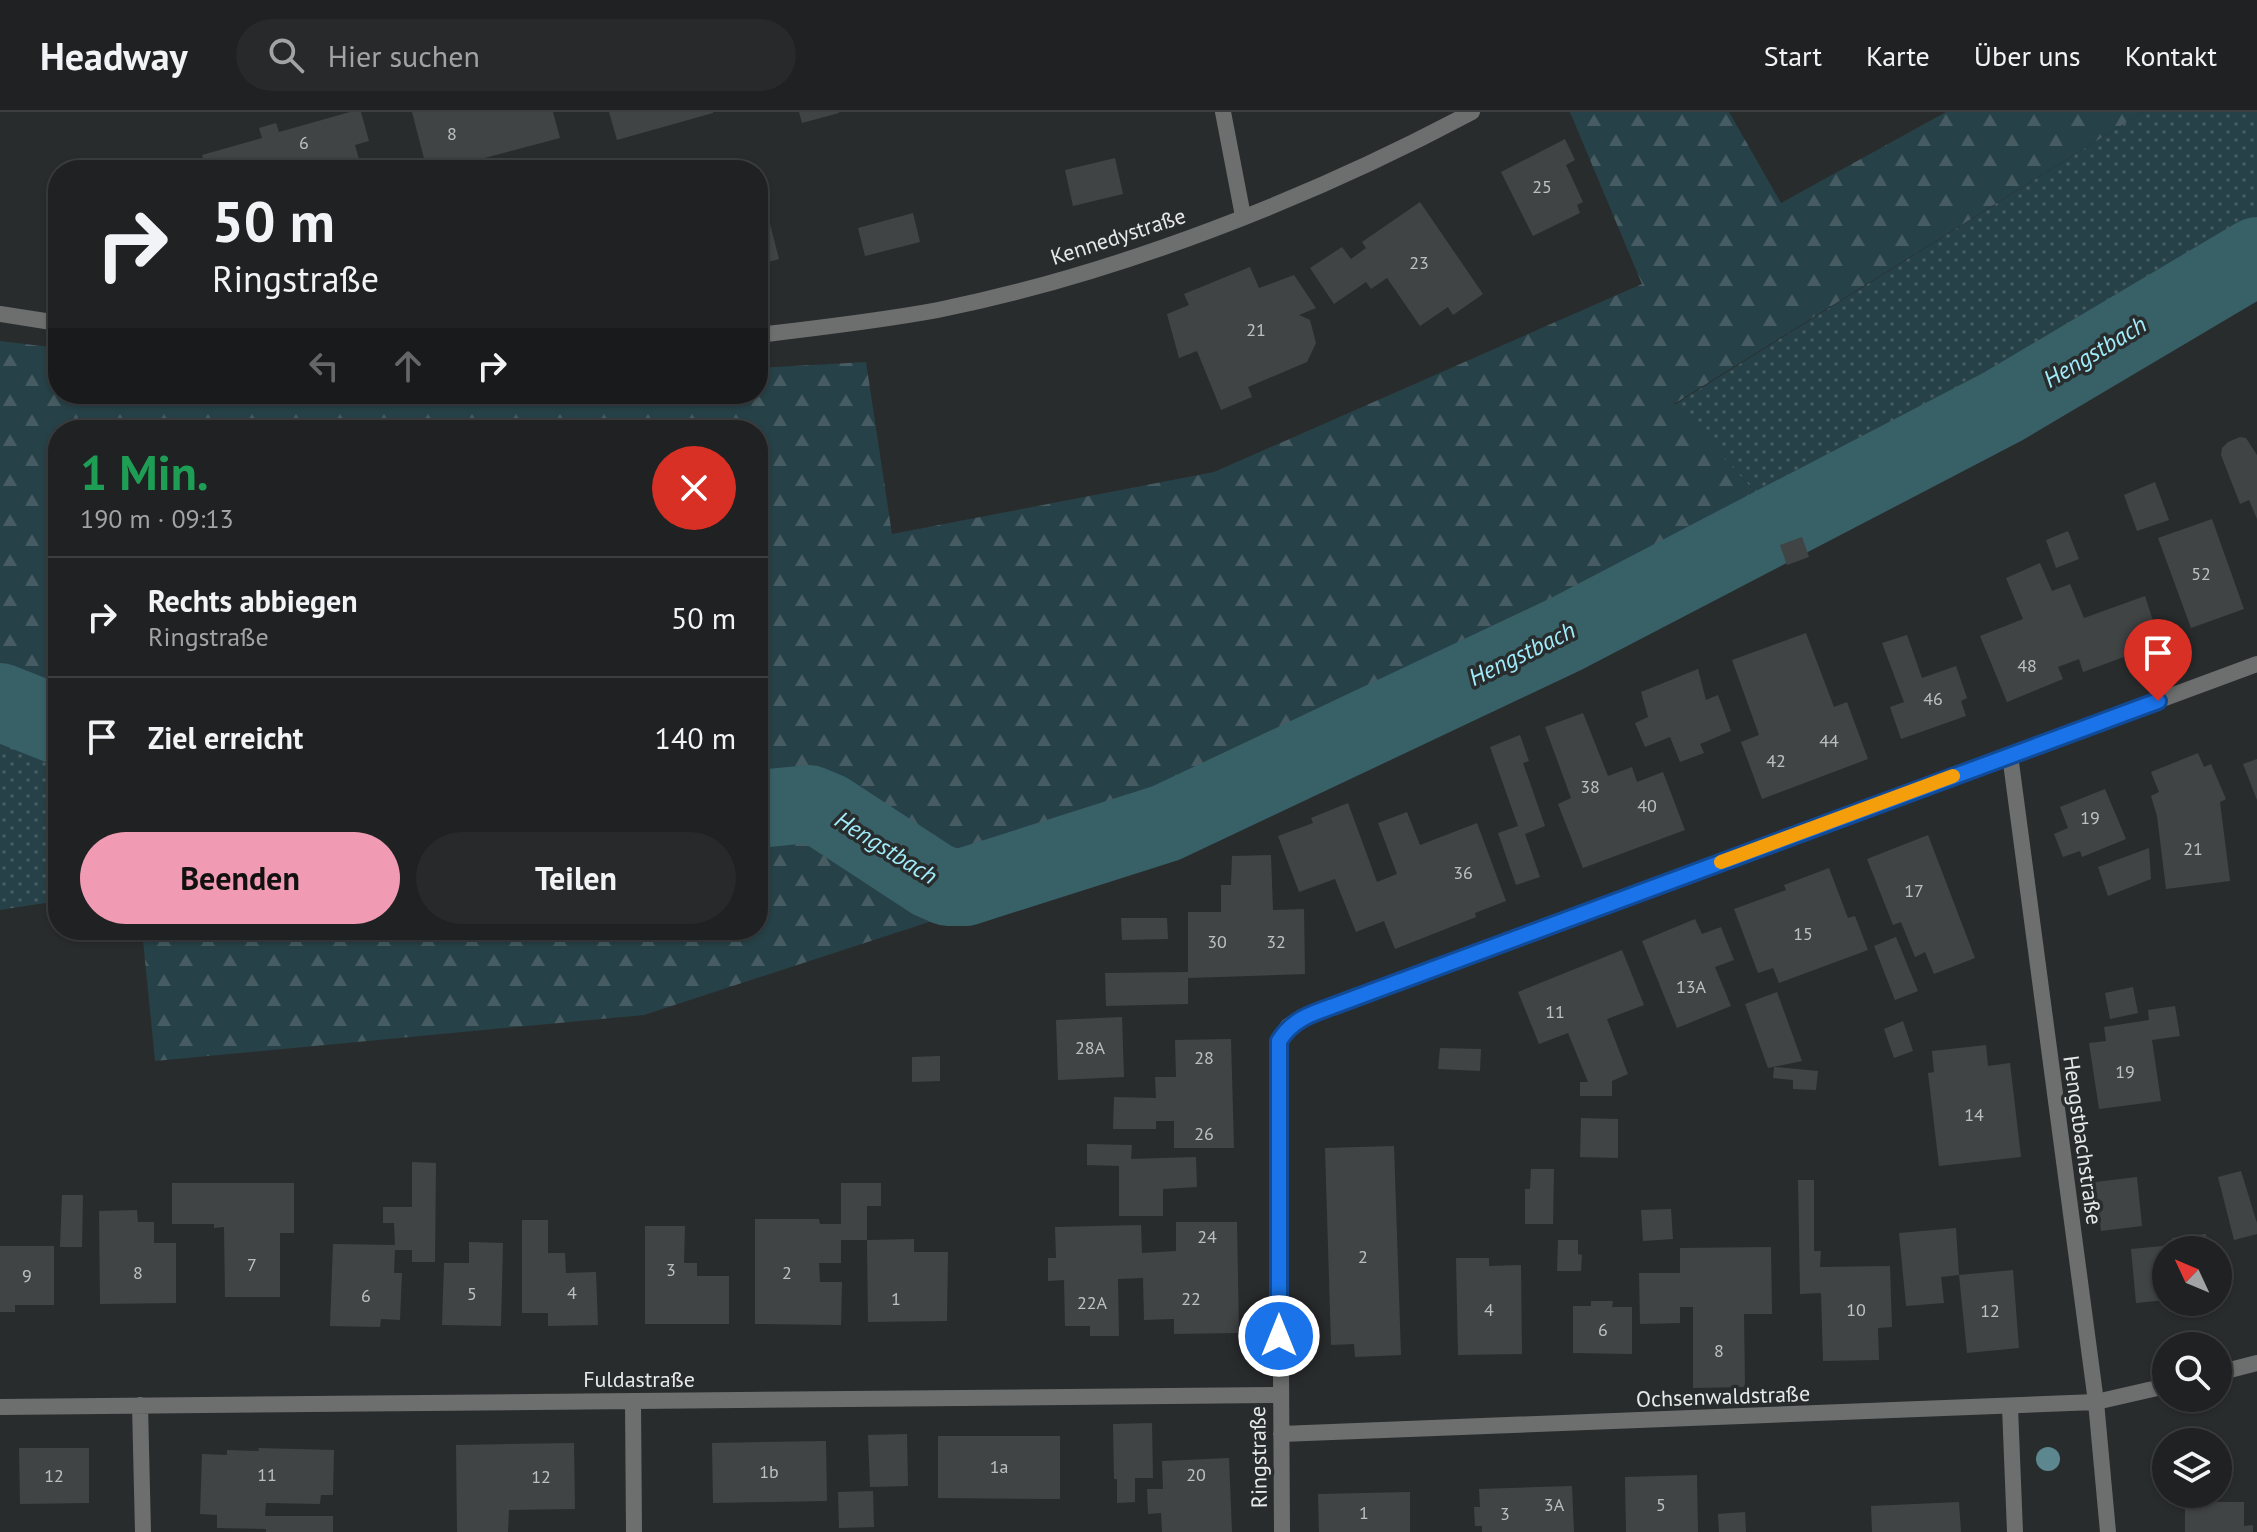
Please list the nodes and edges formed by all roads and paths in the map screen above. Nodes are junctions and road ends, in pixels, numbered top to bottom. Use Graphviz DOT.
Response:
graph roads {
  1 [pos="1223,112"];
  2 [pos="1472,112"];
  3 [pos="1243,216"];
  4 [pos="0,314"];
  5 [pos="48,321"];
  6 [pos="768,334"];
  7 [pos="2257,664"];
  8 [pos="2010,755"];
  9 [pos="2257,1363"];
  10 [pos="2232,1369"];
  11 [pos="2152,1389"];
  12 [pos="1279,1395"];
  13 [pos="633,1401"];
  14 [pos="2096,1402"];
  15 [pos="140,1405"];
  16 [pos="0,1407"];
  17 [pos="2010,1407"];
  18 [pos="1281,1434"];
  19 [pos="143,1532"];
  20 [pos="634,1532"];
  21 [pos="1282,1532"];
  22 [pos="2015,1532"];
  23 [pos="2108,1532"];
  1 -- 3 [label="street"];
  2 -- 3 [label="street, Kennedystraße"];
  3 -- 6 [label="street, Kennedystraße"];
  4 -- 5 [label="street"];
  7 -- 8 [label="street, Ringstraße"];
  8 -- 12 [label="street, Ringstraße"];
  8 -- 14 [label="street, Hengstbachstraße"];
  9 -- 10 [label="street"];
  11 -- 14 [label="street, Ochsenwaldstraße"];
  12 -- 13 [label="street, Fuldastraße"];
  12 -- 18 [label="street, Ringstraße"];
  13 -- 15 [label="street, Fuldastraße"];
  13 -- 20 [label="street"];
  14 -- 17 [label="street, Ochsenwaldstraße"];
  14 -- 23 [label="street, Hengstbachstraße"];
  15 -- 16 [label="street, Fuldastraße"];
  15 -- 19 [label="street"];
  17 -- 18 [label="street, Ochsenwaldstraße"];
  17 -- 22 [label="street"];
  18 -- 21 [label="street, Ringstraße"];
}
